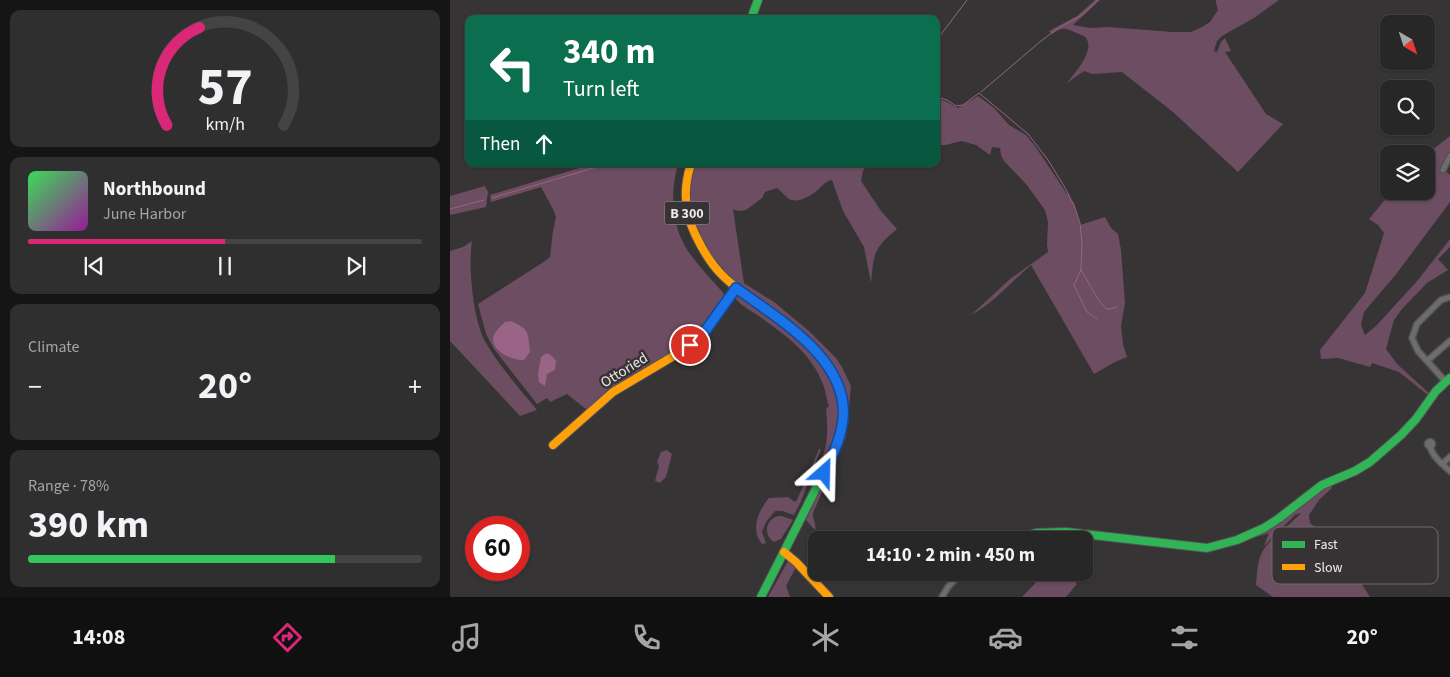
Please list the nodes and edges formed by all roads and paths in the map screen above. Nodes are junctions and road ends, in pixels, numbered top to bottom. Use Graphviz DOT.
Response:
graph roads {
  1 [pos="758,0"];
  2 [pos="752,15"];
  3 [pos="1450,156"];
  4 [pos="690,167"];
  5 [pos="1443,170"];
  6 [pos="736,288"];
  7 [pos="1450,297"];
  8 [pos="1450,341"];
  9 [pos="1427,362"];
  10 [pos="1448,380"];
  11 [pos="553,444"];
  12 [pos="1430,446"];
  13 [pos="1450,457"];
  14 [pos="1442,464"];
  15 [pos="1450,470"];
  16 [pos="1093,535"];
  17 [pos="784,552"];
  18 [pos="954,581"];
  19 [pos="761,597"];
  20 [pos="829,597"];
  21 [pos="942,597"];
  1 -- 2 [label="street"];
  3 -- 5 [label="street"];
  4 -- 6 [label="street, B 300"];
  6 -- 11 [label="street, Ottoried"];
  6 -- 17 [label="street, B 300"];
  7 -- 9 [label="street"];
  8 -- 9 [label="street"];
  9 -- 10 [label="street"];
  10 -- 16 [label="street"];
  12 -- 14 [label="street"];
  13 -- 14 [label="street"];
  14 -- 15 [label="street"];
  17 -- 19 [label="street, B 300"];
  17 -- 20 [label="street"];
  18 -- 21 [label="street"];
}
